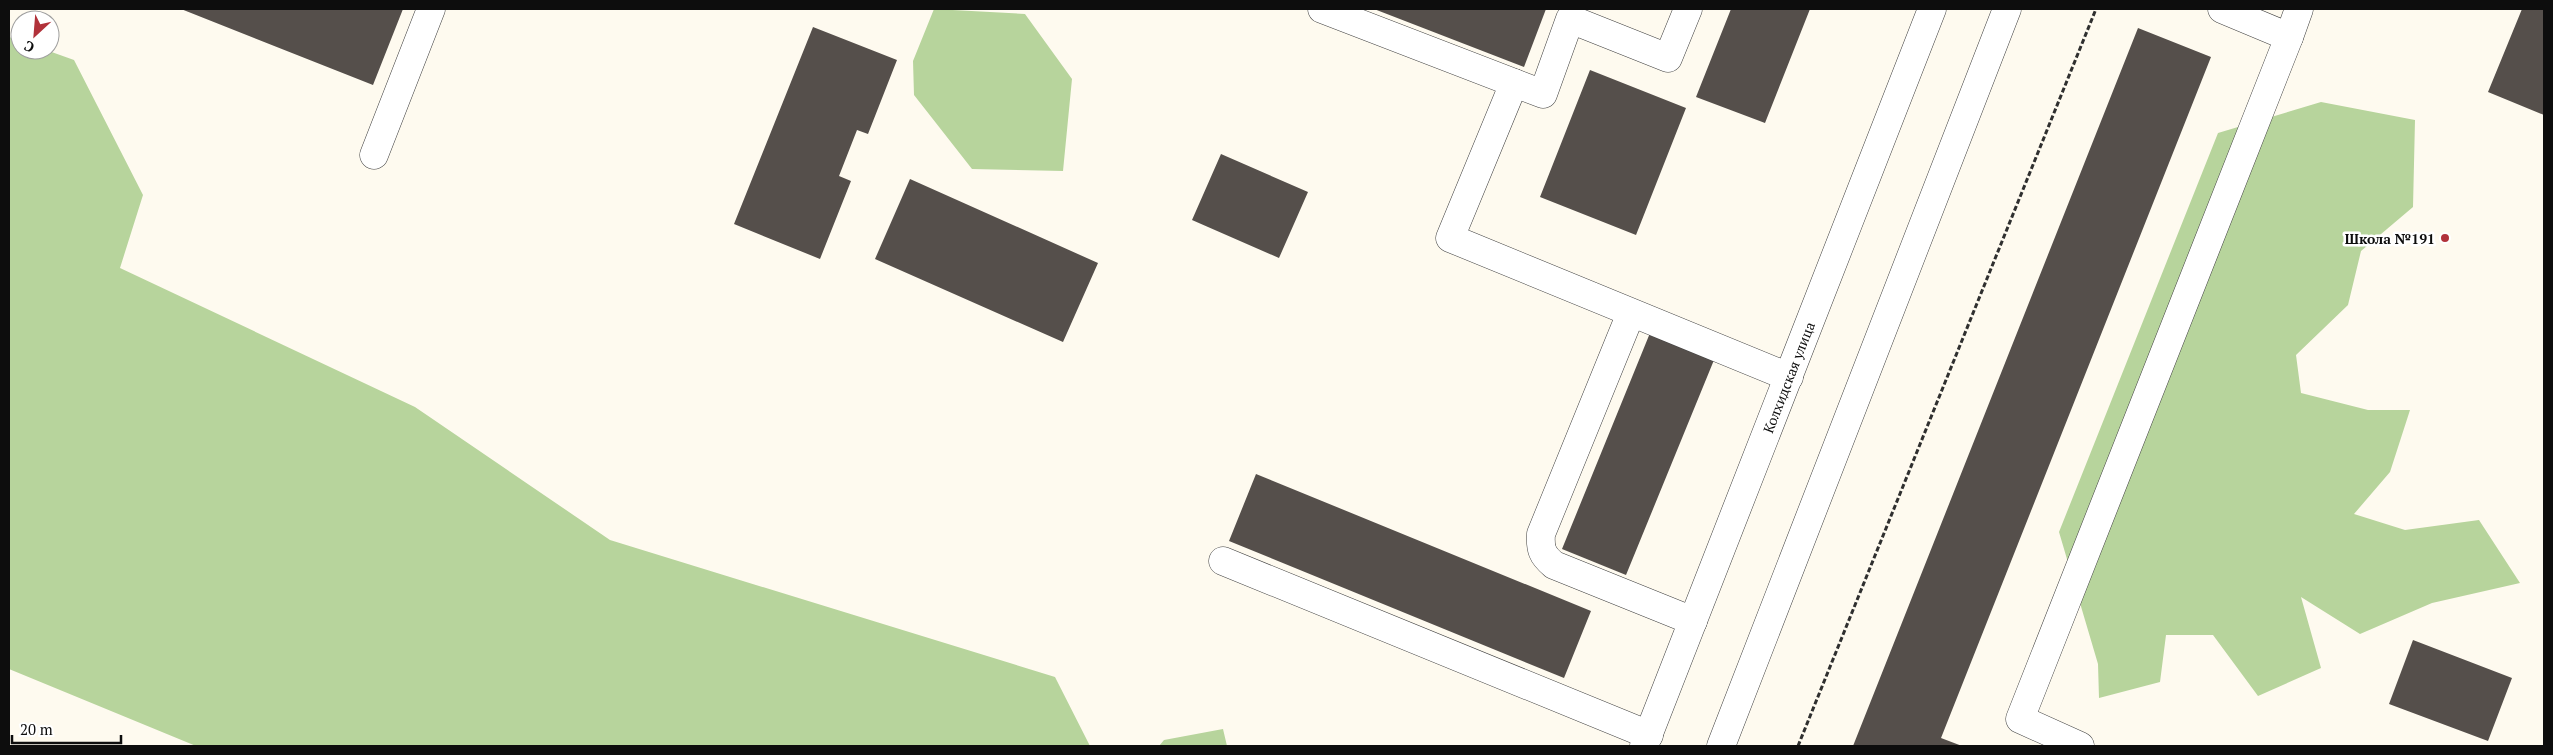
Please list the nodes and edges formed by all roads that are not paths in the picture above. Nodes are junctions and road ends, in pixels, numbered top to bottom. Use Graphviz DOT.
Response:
graph roads {
  1 [pos="431,9"];
  2 [pos="1322,9"];
  3 [pos="1688,9"];
  4 [pos="1932,9"];
  5 [pos="2007,9"];
  6 [pos="2222,9"];
  7 [pos="2299,9"];
  8 [pos="2289,36"];
  9 [pos="1514,82"];
  10 [pos="374,154"];
  11 [pos="1631,313"];
  12 [pos="1789,377"];
  13 [pos="1223,560"];
  14 [pos="1693,621"];
  15 [pos="1647,740"];
  16 [pos="1721,746"];
  17 [pos="2080,746"];
  1 -- 10 [label="street"];
  2 -- 9 [label="street"];
  3 -- 9 [label="street"];
  4 -- 12 [label="street, Колхидская улица"];
  5 -- 16 [label="street"];
  6 -- 8 [label="street"];
  7 -- 8 [label="street"];
  8 -- 17 [label="street"];
  9 -- 11 [label="street"];
  11 -- 12 [label="street"];
  11 -- 14 [label="street"];
  12 -- 14 [label="street, Колхидская улица"];
  13 -- 15 [label="street"];
  14 -- 15 [label="street, Колхидская улица"];
}
